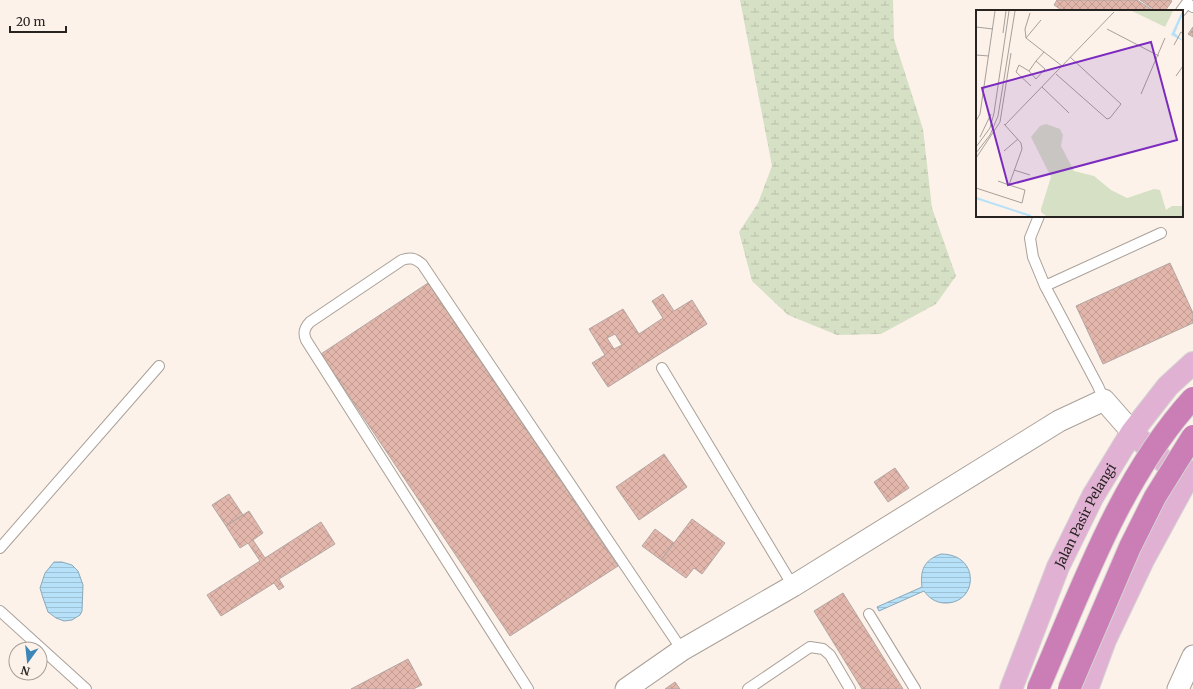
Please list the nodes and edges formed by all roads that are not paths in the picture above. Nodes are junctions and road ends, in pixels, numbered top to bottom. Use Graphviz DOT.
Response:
graph roads {
  1 [pos="1039,217"];
  2 [pos="1160,233"];
  3 [pos="1045,286"];
  4 [pos="1193,363"];
  5 [pos="159,366"];
  6 [pos="662,368"];
  7 [pos="1168,386"];
  8 [pos="1193,398"];
  9 [pos="1104,400"];
  10 [pos="1193,406"];
  11 [pos="1132,432"];
  12 [pos="1193,436"];
  13 [pos="1190,476"];
  14 [pos="0,548"];
  15 [pos="793,586"];
  16 [pos="0,612"];
  17 [pos="869,614"];
  18 [pos="682,650"];
  19 [pos="1193,656"];
  20 [pos="86,689"];
  21 [pos="528,689"];
  22 [pos="628,689"];
  23 [pos="748,689"];
  24 [pos="850,689"];
  25 [pos="915,689"];
  26 [pos="1011,689"];
  27 [pos="1038,689"];
  28 [pos="1069,689"];
  29 [pos="1087,689"];
  30 [pos="1178,689"];
  1 -- 3 [label="lane"];
  2 -- 3 [label="lane"];
  3 -- 9 [label="lane"];
  4 -- 7 [label="main road, Jalan Pasir Pelangi"];
  5 -- 14 [label="lane"];
  6 -- 15 [label="lane"];
  7 -- 10 [label="main road"];
  7 -- 11 [label="main road, Jalan Pasir Pelangi"];
  8 -- 27 [label="highway, bridge"];
  9 -- 11 [label="street"];
  9 -- 15 [label="street"];
  11 -- 13 [label="main road"];
  11 -- 26 [label="main road, Jalan Pasir Pelangi"];
  12 -- 28 [label="highway, bridge"];
  13 -- 29 [label="main road"];
  15 -- 18 [label="street"];
  16 -- 20 [label="lane"];
  17 -- 25 [label="lane"];
  18 -- 21 [label="lane"];
  18 -- 22 [label="street"];
  19 -- 30 [label="street"];
  23 -- 24 [label="lane"];
}
